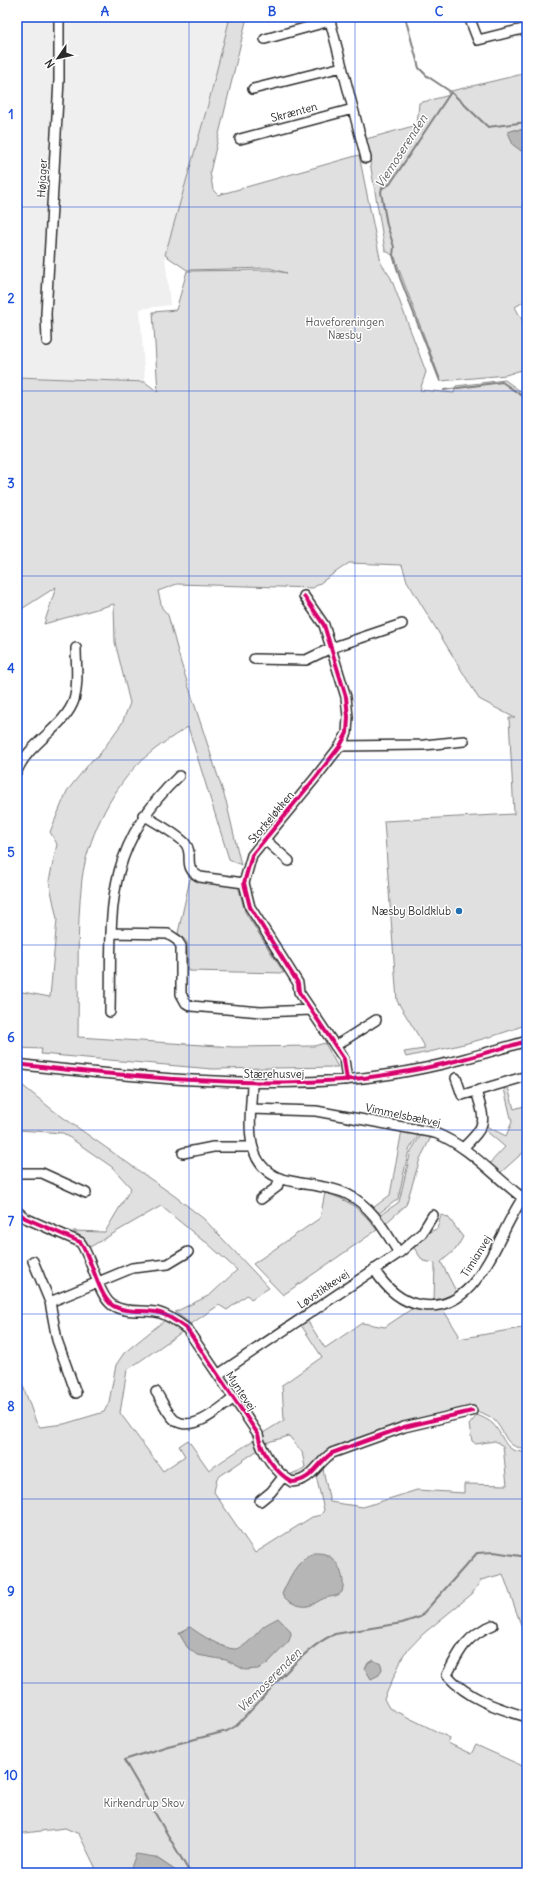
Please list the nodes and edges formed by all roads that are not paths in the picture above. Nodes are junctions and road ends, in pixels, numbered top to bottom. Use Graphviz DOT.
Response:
graph roads {
  1 [pos="59,17"];
  2 [pos="469,17"];
  3 [pos="330,19"];
  4 [pos="527,28"];
  5 [pos="265,39"];
  6 [pos="342,67"];
  7 [pos="252,90"];
  8 [pos="353,109"];
  9 [pos="240,139"];
  10 [pos="366,158"];
  11 [pos="47,341"];
  12 [pos="304,596"];
  13 [pos="402,624"];
  14 [pos="76,648"];
  15 [pos="331,648"];
  16 [pos="254,658"];
  17 [pos="464,741"];
  18 [pos="340,746"];
  19 [pos="17,771"];
  20 [pos="179,776"];
  21 [pos="144,815"];
  22 [pos="264,839"];
  23 [pos="289,861"];
  24 [pos="244,883"];
  25 [pos="112,934"];
  26 [pos="311,1010"];
  27 [pos="110,1012"];
  28 [pos="376,1020"];
  29 [pos="527,1040"];
  30 [pos="335,1046"];
  31 [pos="17,1064"];
  32 [pos="527,1076"];
  33 [pos="456,1078"];
  34 [pos="347,1080"];
  35 [pos="252,1084"];
  36 [pos="476,1091"];
  37 [pos="251,1109"];
  38 [pos="251,1147"];
  39 [pos="463,1148"];
  40 [pos="183,1153"];
  41 [pos="17,1173"];
  42 [pos="280,1178"];
  43 [pos="86,1193"];
  44 [pos="525,1197"];
  45 [pos="261,1199"];
  46 [pos="17,1211"];
  47 [pos="433,1215"];
  48 [pos="188,1252"];
  49 [pos="399,1253"];
  50 [pos="33,1261"];
  51 [pos="374,1269"];
  52 [pos="99,1282"];
  53 [pos="50,1302"];
  54 [pos="219,1374"];
  55 [pos="156,1392"];
  56 [pos="76,1393"];
  57 [pos="234,1398"];
  58 [pos="472,1411"];
  59 [pos="283,1477"];
  60 [pos="260,1501"];
  61 [pos="493,1626"];
  62 [pos="527,1718"];
  1 -- 11 [label="street, Højager"];
  2 -- 4 [label="street"];
  3 -- 5 [label="street"];
  3 -- 6 [label="street"];
  6 -- 7 [label="street"];
  6 -- 8 [label="street"];
  8 -- 9 [label="street, Skrænten"];
  8 -- 10 [label="street"];
  12 -- 15 [label="street, Storkeløkken"];
  13 -- 15 [label="street"];
  14 -- 19 [label="street"];
  15 -- 16 [label="street"];
  15 -- 18 [label="street, Storkeløkken"];
  17 -- 18 [label="street"];
  18 -- 22 [label="street, Storkeløkken"];
  20 -- 21 [label="street"];
  21 -- 24 [label="street"];
  21 -- 25 [label="street"];
  22 -- 23 [label="street, Storkeløkken"];
  22 -- 24 [label="street, Storkeløkken"];
  24 -- 26 [label="street, Storkeløkken"];
  25 -- 26 [label="street"];
  25 -- 27 [label="street"];
  26 -- 30 [label="street, Storkeløkken"];
  28 -- 30 [label="street"];
  29 -- 34 [label="street, Stærehusvej"];
  30 -- 34 [label="street, Storkeløkken"];
  31 -- 35 [label="street, Stærehusvej"];
  32 -- 36 [label="street"];
  33 -- 36 [label="street"];
  34 -- 35 [label="street, Stærehusvej"];
  35 -- 37 [label="street"];
  36 -- 39 [label="street"];
  37 -- 38 [label="street"];
  37 -- 39 [label="street, Vimmelsbækvej"];
  38 -- 40 [label="street"];
  38 -- 42 [label="street"];
  39 -- 44 [label="street, Vimmelsbækvej"];
  41 -- 43 [label="street"];
  42 -- 45 [label="street"];
  42 -- 49 [label="street"];
  44 -- 51 [label="street, Timianvej"];
  46 -- 52 [label="street, Myntevej"];
  47 -- 49 [label="street, Løvstikkevej"];
  48 -- 52 [label="street"];
  49 -- 51 [label="street, Løvstikkevej"];
  50 -- 53 [label="street"];
  51 -- 54 [label="street, Løvstikkevej"];
  52 -- 53 [label="street"];
  52 -- 54 [label="street, Myntevej"];
  53 -- 56 [label="street"];
  54 -- 57 [label="street, Myntevej"];
  55 -- 57 [label="street"];
  57 -- 59 [label="street, Myntevej"];
  58 -- 59 [label="street"];
  59 -- 60 [label="street"];
  61 -- 62 [label="street"];
}
